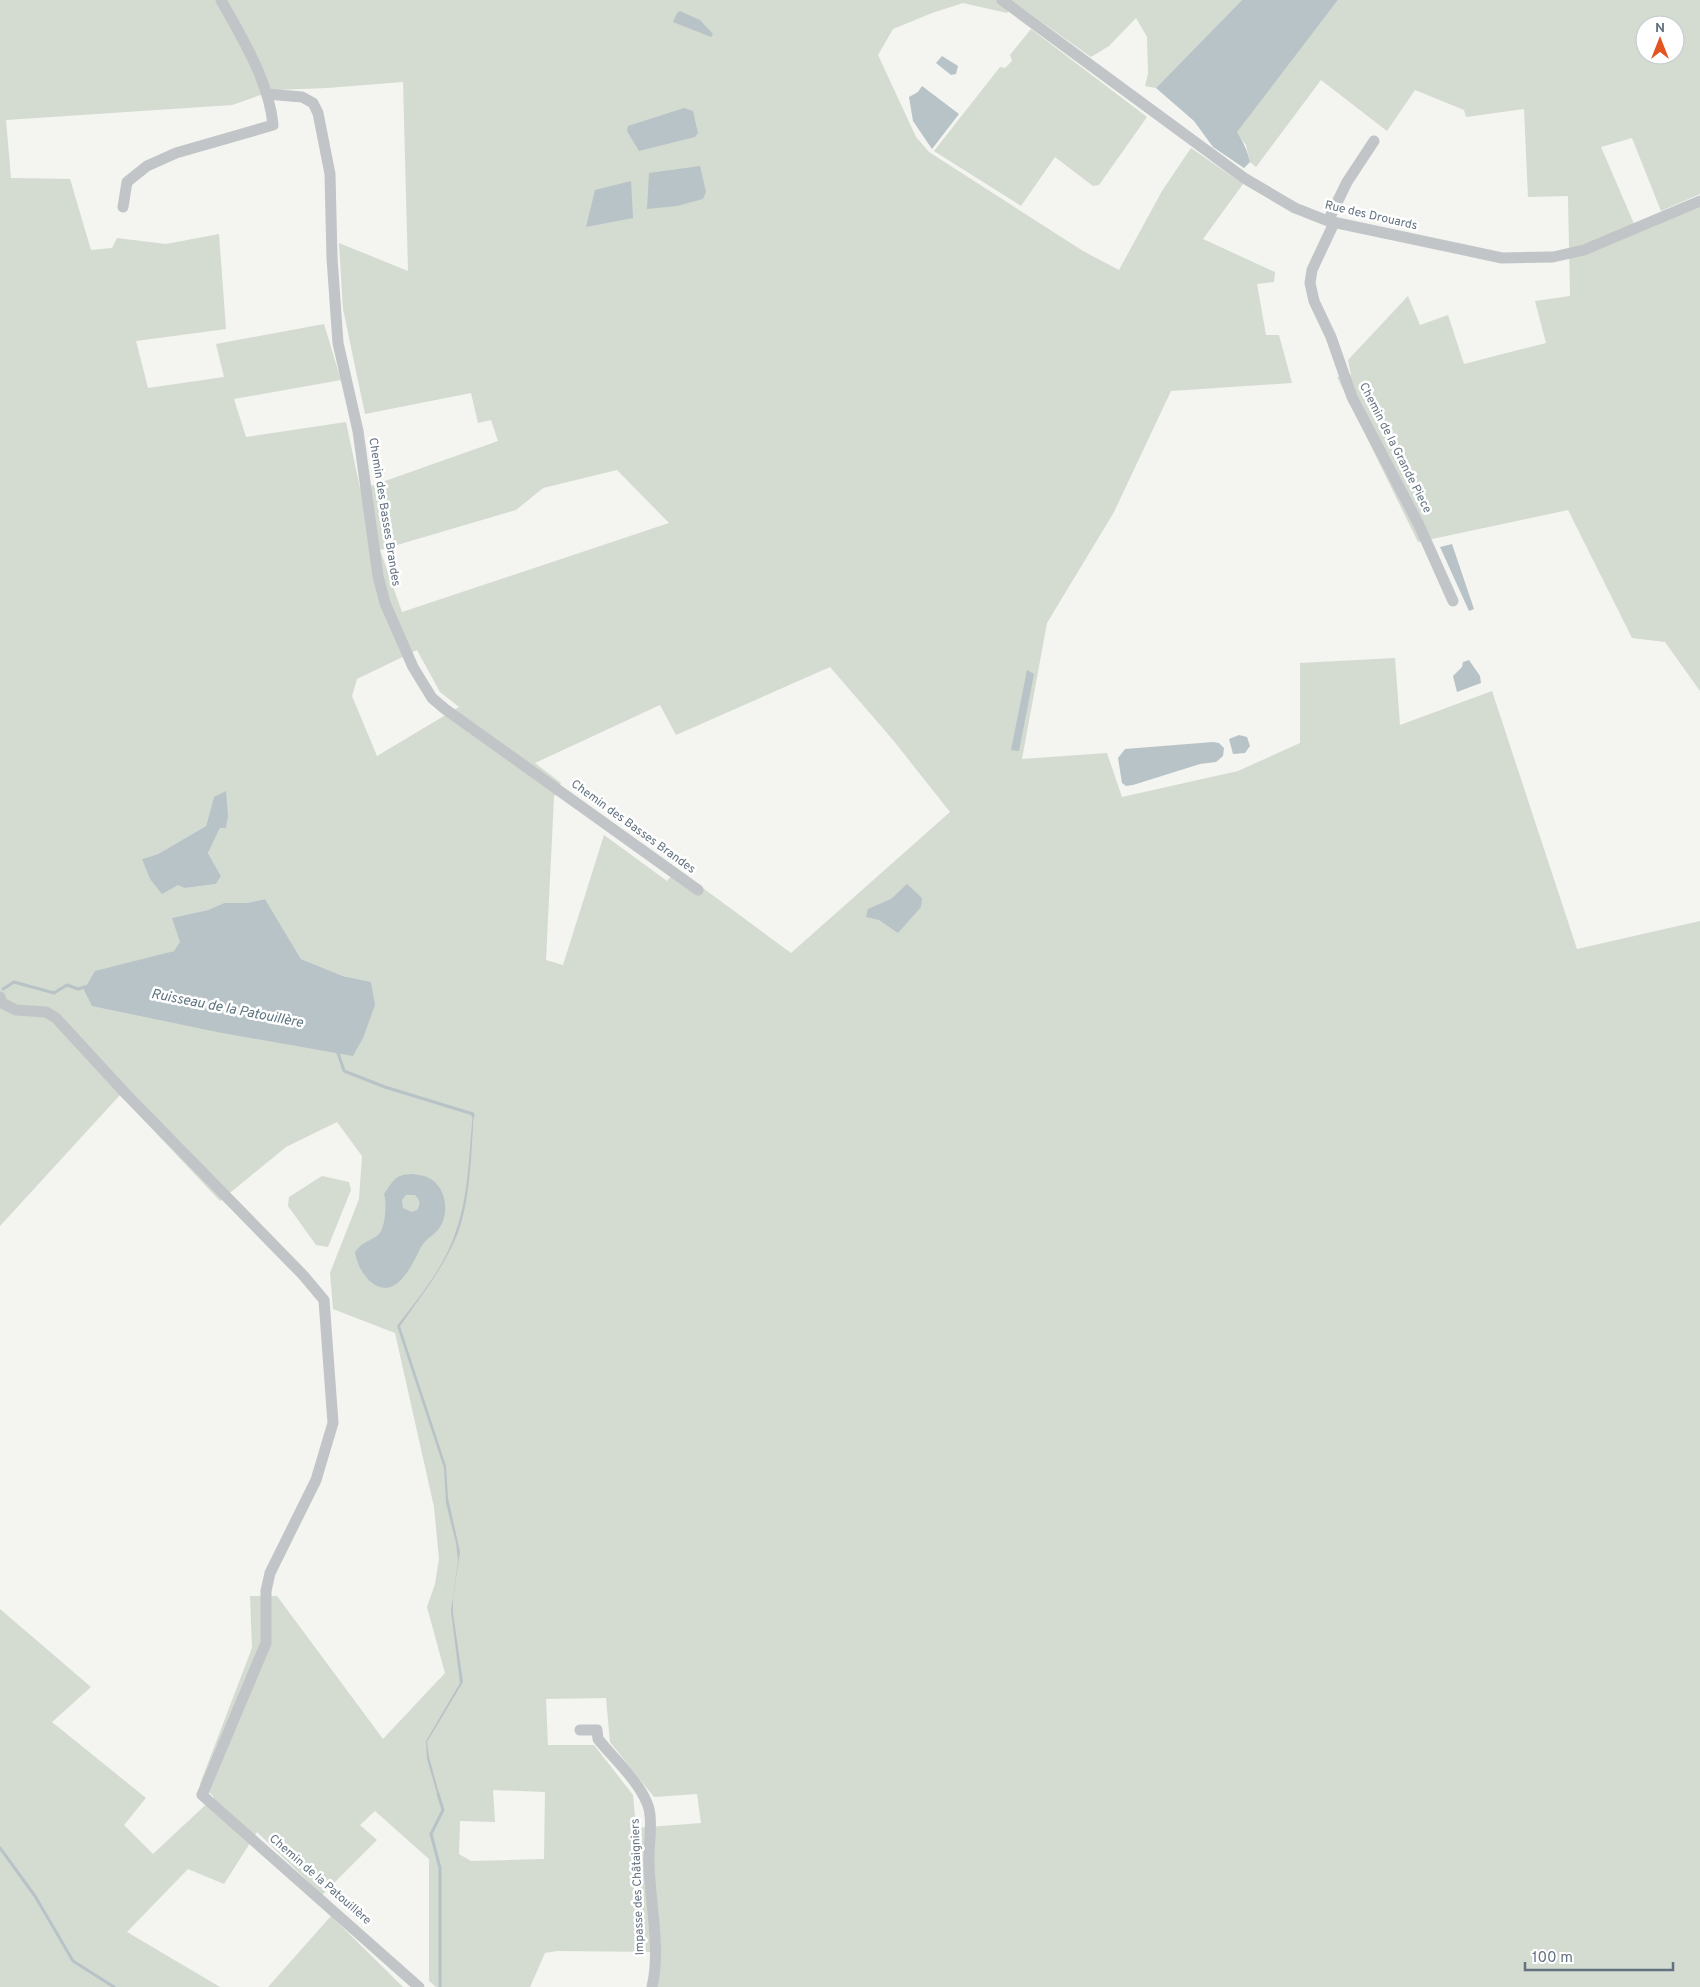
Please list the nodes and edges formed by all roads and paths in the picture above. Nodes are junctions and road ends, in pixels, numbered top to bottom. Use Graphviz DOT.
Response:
graph roads {
  1 [pos="221,0"];
  2 [pos="1002,0"];
  3 [pos="267,94"];
  4 [pos="1374,141"];
  5 [pos="1700,201"];
  6 [pos="123,207"];
  7 [pos="1331,222"];
  8 [pos="1453,601"];
  9 [pos="698,890"];
  10 [pos="0,997"];
  11 [pos="580,1730"];
  12 [pos="419,1987"];
  13 [pos="652,1987"];
  1 -- 3 [label="street"];
  2 -- 7 [label="street, Rue des Drouards"];
  3 -- 6 [label="street"];
  3 -- 9 [label="street, Chemin des Basses Brandes"];
  4 -- 7 [label="street, Chemin de la Grande Piece"];
  5 -- 7 [label="street, Rue des Drouards"];
  7 -- 8 [label="street, Chemin de la Grande Piece"];
  10 -- 12 [label="street, Chemin de la Patouillère"];
  11 -- 13 [label="street, Impasse des Châtaigniers"];
}
